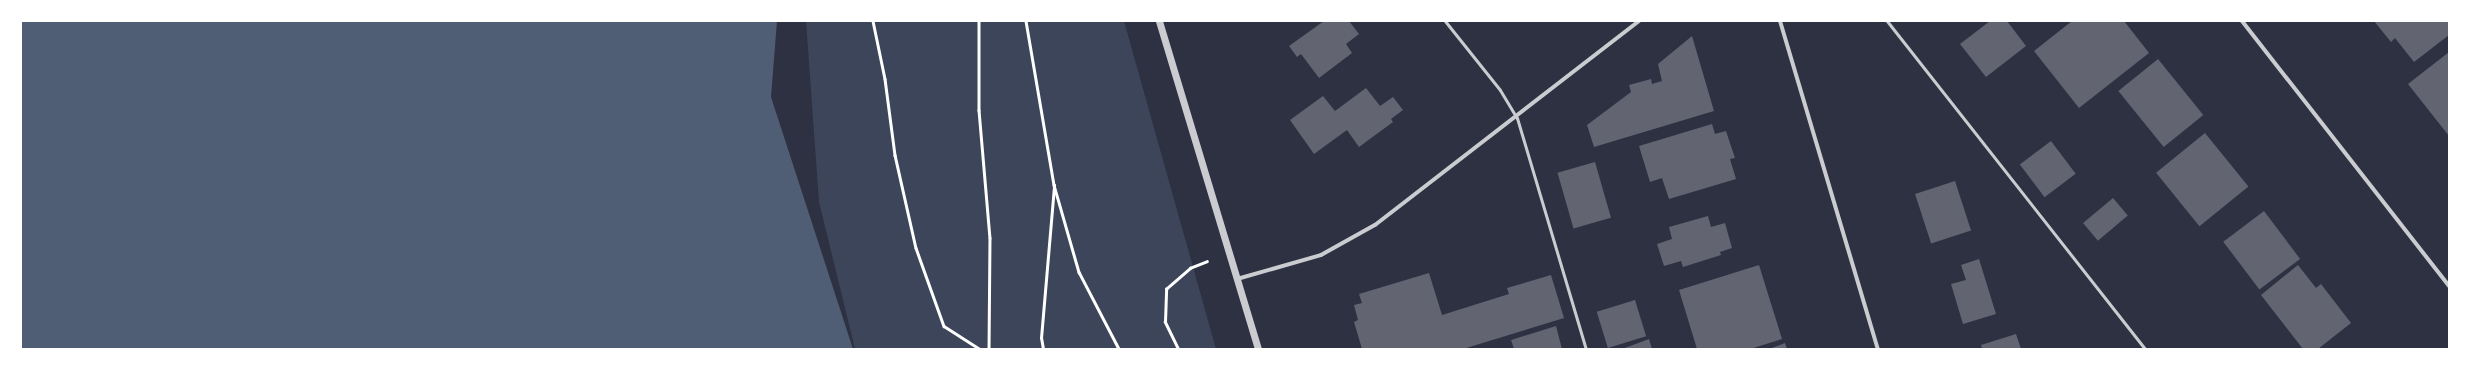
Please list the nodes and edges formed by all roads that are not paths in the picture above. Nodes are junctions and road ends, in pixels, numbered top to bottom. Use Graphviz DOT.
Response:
graph roads {
  1 [pos="1159,21"];
  2 [pos="1445,21"];
  3 [pos="1639,21"];
  4 [pos="1780,21"];
  5 [pos="1887,21"];
  6 [pos="2242,21"];
  7 [pos="1517,118"];
  8 [pos="1237,280"];
  9 [pos="2449,286"];
  10 [pos="1258,349"];
  11 [pos="1586,349"];
  12 [pos="1878,349"];
  13 [pos="2145,349"];
  1 -- 8 [label="street"];
  2 -- 7 [label="lane"];
  3 -- 7 [label="street"];
  4 -- 12 [label="street"];
  5 -- 13 [label="lane"];
  6 -- 9 [label="street"];
  7 -- 8 [label="street"];
  7 -- 11 [label="lane"];
  8 -- 10 [label="street"];
}
